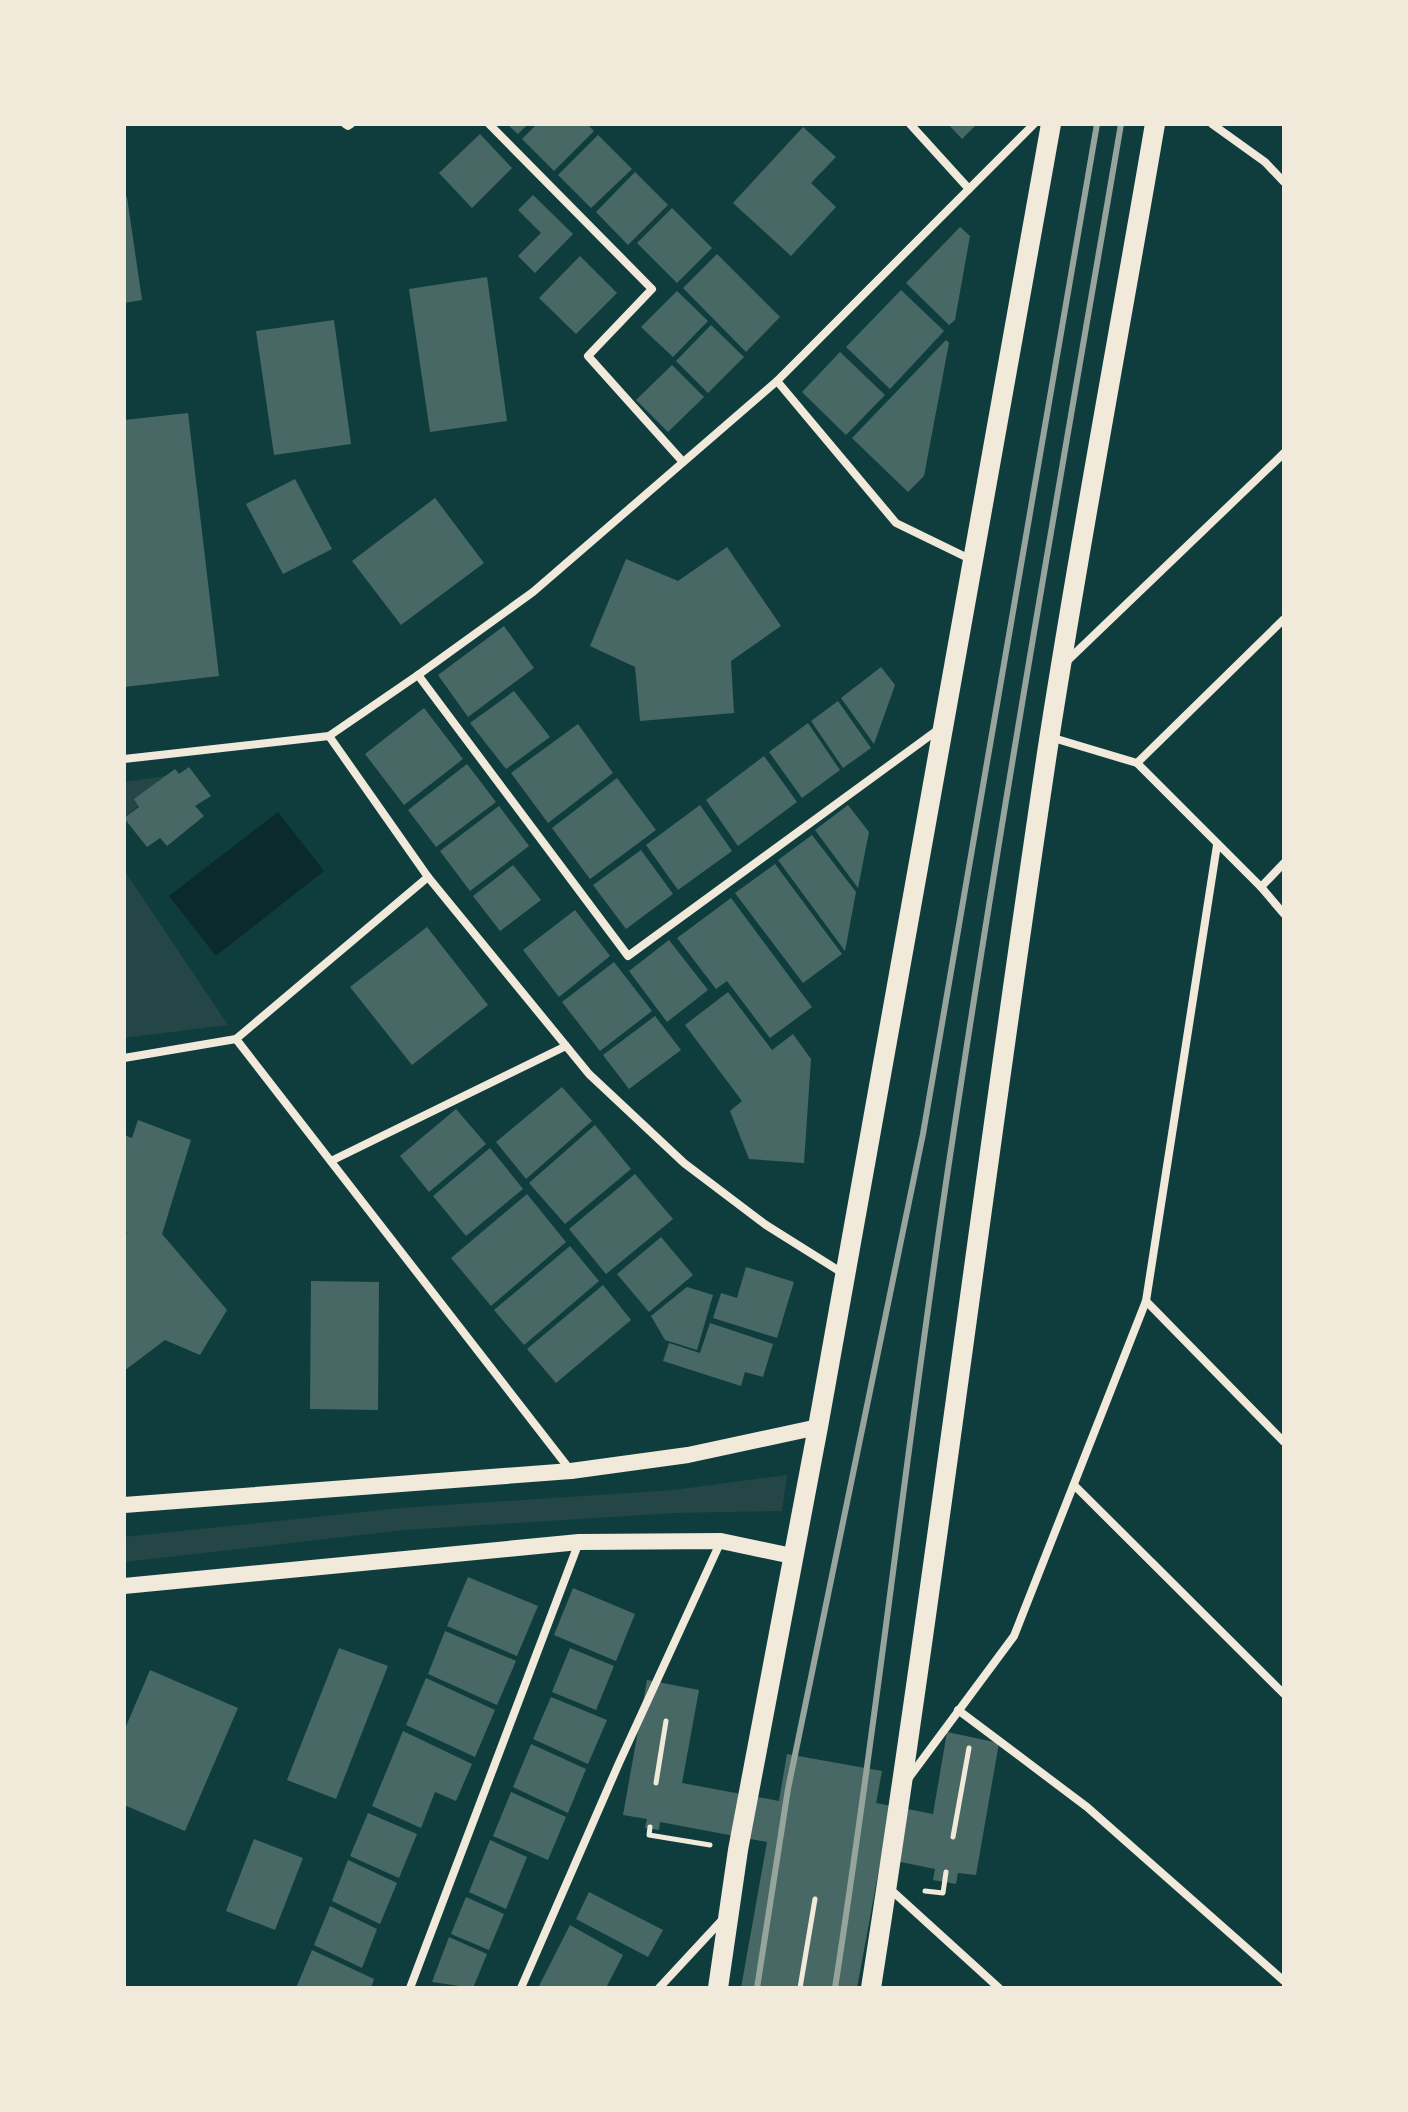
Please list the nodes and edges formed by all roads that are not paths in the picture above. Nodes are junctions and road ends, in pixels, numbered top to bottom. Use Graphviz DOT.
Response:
graph roads {
  1 [pos="489,124"];
  2 [pos="910,124"];
  3 [pos="1034,124"];
  4 [pos="1051,124"];
  5 [pos="1155,124"];
  6 [pos="1212,124"];
  7 [pos="1284,182"];
  8 [pos="969,189"];
  9 [pos="777,381"];
  10 [pos="1284,453"];
  11 [pos="683,462"];
  12 [pos="972,560"];
  13 [pos="1284,619"];
  14 [pos="1062,667"];
  15 [pos="418,675"];
  16 [pos="942,727"];
  17 [pos="329,736"];
  18 [pos="1050,737"];
  19 [pos="124,759"];
  20 [pos="1137,763"];
  21 [pos="1217,845"];
  22 [pos="1284,863"];
  23 [pos="428,877"];
  24 [pos="1261,887"];
  25 [pos="1284,914"];
  26 [pos="236,1039"];
  27 [pos="566,1046"];
  28 [pos="124,1058"];
  29 [pos="331,1161"];
  30 [pos="845,1275"];
  31 [pos="1146,1301"];
  32 [pos="818,1427"];
  33 [pos="1284,1442"];
  34 [pos="571,1471"];
  35 [pos="1074,1485"];
  36 [pos="124,1505"];
  37 [pos="721,1541"];
  38 [pos="579,1542"];
  39 [pos="792,1556"];
  40 [pos="124,1586"];
  41 [pos="1284,1694"];
  42 [pos="958,1710"];
  43 [pos="904,1785"];
  44 [pos="887,1886"];
  45 [pos="729,1913"];
  46 [pos="1284,1981"];
  47 [pos="410,1988"];
  48 [pos="521,1988"];
  49 [pos="659,1988"];
  50 [pos="718,1988"];
  51 [pos="871,1988"];
  52 [pos="999,1988"];
  1 -- 11 [label="street"];
  2 -- 8 [label="street"];
  3 -- 8 [label="street"];
  4 -- 12 [label="main road"];
  5 -- 14 [label="main road"];
  6 -- 7 [label="street"];
  8 -- 9 [label="street"];
  9 -- 11 [label="street"];
  9 -- 12 [label="street"];
  10 -- 14 [label="street"];
  11 -- 15 [label="street"];
  12 -- 16 [label="main road"];
  13 -- 20 [label="street"];
  14 -- 18 [label="main road"];
  15 -- 16 [label="street"];
  15 -- 17 [label="street"];
  16 -- 30 [label="main road"];
  17 -- 19 [label="street"];
  17 -- 23 [label="street"];
  18 -- 20 [label="street"];
  18 -- 43 [label="main road"];
  20 -- 21 [label="street"];
  21 -- 24 [label="street"];
  21 -- 31 [label="street"];
  22 -- 24 [label="street"];
  23 -- 26 [label="street"];
  23 -- 27 [label="street"];
  24 -- 25 [label="street"];
  26 -- 28 [label="street"];
  26 -- 29 [label="street"];
  27 -- 29 [label="street"];
  27 -- 30 [label="street"];
  29 -- 34 [label="street"];
  30 -- 32 [label="main road"];
  31 -- 33 [label="street"];
  31 -- 35 [label="street"];
  32 -- 34 [label="main road"];
  32 -- 39 [label="main road"];
  34 -- 36 [label="main road"];
  35 -- 41 [label="street"];
  35 -- 42 [label="street"];
  37 -- 38 [label="main road"];
  37 -- 39 [label="main road"];
  37 -- 48 [label="street"];
  38 -- 40 [label="main road"];
  38 -- 47 [label="street"];
  39 -- 45 [label="main road"];
  42 -- 43 [label="street"];
  42 -- 46 [label="street"];
  43 -- 44 [label="main road"];
  44 -- 51 [label="main road"];
  44 -- 52 [label="street"];
  45 -- 49 [label="street"];
  45 -- 50 [label="main road"];
}
